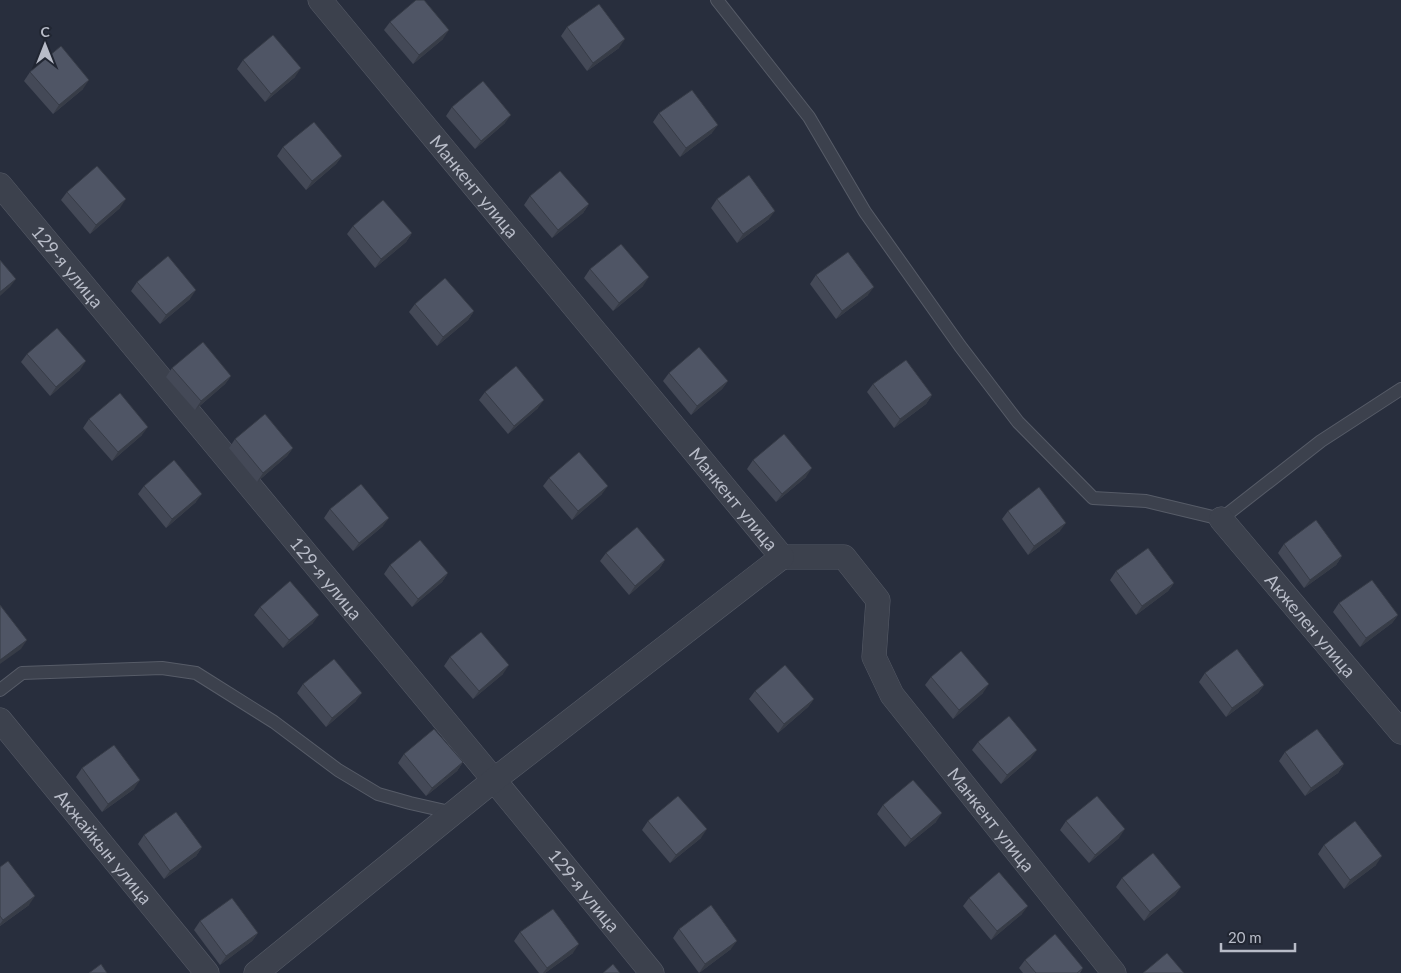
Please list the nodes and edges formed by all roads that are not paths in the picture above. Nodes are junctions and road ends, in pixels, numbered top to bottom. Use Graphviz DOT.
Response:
graph roads {
  1 [pos="320,0"];
  2 [pos="717,0"];
  3 [pos="0,185"];
  4 [pos="1401,389"];
  5 [pos="1221,519"];
  6 [pos="782,557"];
  7 [pos="0,690"];
  8 [pos="0,720"];
  9 [pos="1401,732"];
  10 [pos="494,780"];
  11 [pos="454,813"];
  12 [pos="207,973"];
  13 [pos="256,973"];
  14 [pos="652,973"];
  15 [pos="1114,973"];
  1 -- 6 [label="street, Манкент улица"];
  2 -- 5 [label="lane"];
  3 -- 10 [label="street, 129-я улица"];
  4 -- 5 [label="lane"];
  5 -- 9 [label="street, Акжелен улица"];
  6 -- 10 [label="street"];
  6 -- 15 [label="street, Манкент улица"];
  7 -- 11 [label="lane"];
  8 -- 12 [label="street, Акжайкын улица"];
  10 -- 11 [label="street"];
  10 -- 14 [label="street, 129-я улица"];
  11 -- 13 [label="street"];
}
